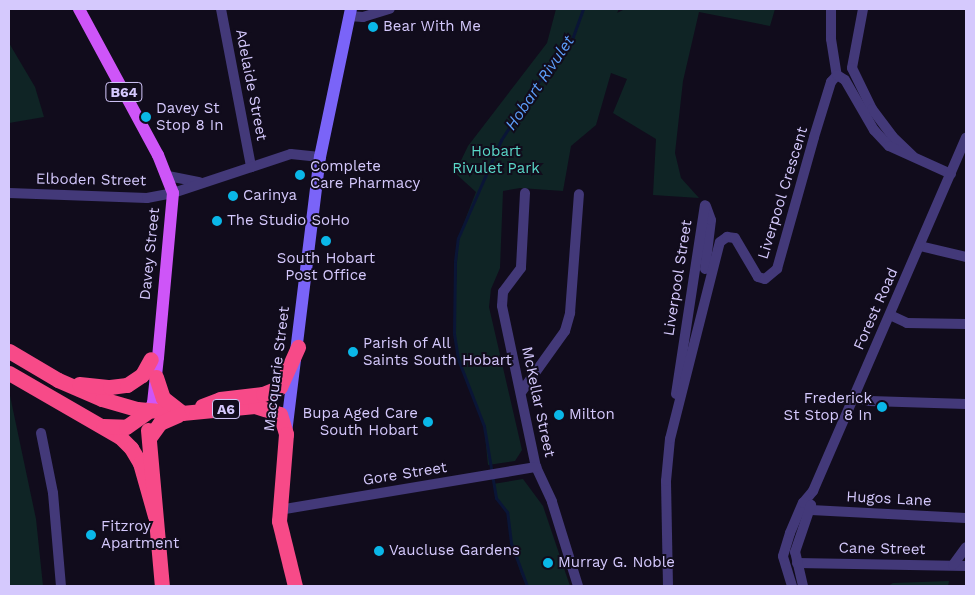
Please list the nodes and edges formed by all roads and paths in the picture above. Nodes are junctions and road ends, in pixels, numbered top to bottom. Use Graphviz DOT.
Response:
graph roads {
  1 [pos="79,9"];
  2 [pos="221,9"];
  3 [pos="390,9"];
  4 [pos="831,9"];
  5 [pos="864,9"];
  6 [pos="350,13"];
  7 [pos="837,74"];
  8 [pos="966,138"];
  9 [pos="320,157"];
  10 [pos="915,158"];
  11 [pos="251,166"];
  12 [pos="950,174"];
  13 [pos="168,176"];
  14 [pos="200,183"];
  15 [pos="9,193"];
  16 [pos="172,193"];
  17 [pos="525,193"];
  18 [pos="579,194"];
  19 [pos="720,242"];
  20 [pos="920,246"];
  21 [pos="966,249"];
  22 [pos="953,252"];
  23 [pos="966,256"];
  24 [pos="701,306"];
  25 [pos="890,315"];
  26 [pos="966,324"];
  27 [pos="298,347"];
  28 [pos="9,351"];
  29 [pos="154,352"];
  30 [pos="9,373"];
  31 [pos="156,377"];
  32 [pos="58,380"];
  33 [pos="522,391"];
  34 [pos="853,397"];
  35 [pos="678,400"];
  36 [pos="966,404"];
  37 [pos="149,411"];
  38 [pos="182,414"];
  39 [pos="98,424"];
  40 [pos="41,433"];
  41 [pos="286,434"];
  42 [pos="149,438"];
  43 [pos="536,467"];
  44 [pos="813,491"];
  45 [pos="279,510"];
  46 [pos="811,510"];
  47 [pos="155,516"];
  48 [pos="966,518"];
  49 [pos="966,547"];
  50 [pos="796,563"];
  51 [pos="953,565"];
  52 [pos="966,566"];
  53 [pos="61,586"];
  54 [pos="162,586"];
  55 [pos="294,586"];
  56 [pos="578,586"];
  57 [pos="668,586"];
  58 [pos="792,586"];
  59 [pos="803,586"];
  1 -- 13 [label="main road, Davey Street / B64"];
  2 -- 11 [label="street, Adelaide Street"];
  3 -- 6 [label="street"];
  4 -- 7 [label="street"];
  5 -- 10 [label="street"];
  6 -- 9 [label="street, Macquarie Street"];
  7 -- 10 [label="street"];
  7 -- 19 [label="street, Liverpool Crescent"];
  8 -- 12 [label="street, Forest Road"];
  9 -- 11 [label="street, Elboden Street"];
  9 -- 27 [label="street, Macquarie Street"];
  10 -- 12 [label="street"];
  11 -- 14 [label="street, Elboden Street"];
  12 -- 20 [label="street, Forest Road"];
  13 -- 14 [label="street, Elboden Street"];
  13 -- 16 [label="main road, Davey Street / B64"];
  14 -- 16 [label="street, Elboden Street"];
  15 -- 16 [label="street, Elboden Street"];
  16 -- 29 [label="main road, Davey Street / B64"];
  17 -- 33 [label="street, McKellar Street"];
  18 -- 33 [label="street"];
  19 -- 24 [label="street, Liverpool Street"];
  20 -- 22 [label="street"];
  20 -- 25 [label="street, Forest Road"];
  21 -- 22 [label="street"];
  22 -- 23 [label="street"];
  24 -- 35 [label="street, Liverpool Street"];
  24 -- 35 [label="street, Liverpool Street"];
  25 -- 26 [label="street"];
  25 -- 34 [label="street, Forest Road"];
  27 -- 38 [label="highway"];
  27 -- 41 [label="street, Macquarie Street"];
  28 -- 32 [label="highway, A6"];
  29 -- 31 [label="main road, Davey Street / B64"];
  29 -- 32 [label="highway"];
  29 -- 37 [label="main road, Davey Street / B64"];
  30 -- 39 [label="highway"];
  31 -- 37 [label="main road, Davey Street / B64"];
  31 -- 38 [label="highway"];
  32 -- 37 [label="highway, A6"];
  33 -- 43 [label="street, McKellar Street"];
  34 -- 36 [label="street"];
  34 -- 44 [label="street, Forest Road"];
  35 -- 57 [label="street, Liverpool Street"];
  37 -- 38 [label="highway, A6"];
  37 -- 39 [label="highway"];
  37 -- 42 [label="highway, Davey Street"];
  38 -- 41 [label="highway, A6"];
  38 -- 42 [label="highway"];
  39 -- 47 [label="highway"];
  40 -- 53 [label="street"];
  41 -- 45 [label="highway, Macquarie Street / A6"];
  42 -- 47 [label="highway, Davey Street"];
  43 -- 45 [label="street, Gore Street"];
  43 -- 56 [label="street, McKellar Street"];
  44 -- 46 [label="street, Forest Road"];
  44 -- 58 [label="street, Forest Road"];
  45 -- 55 [label="highway, Macquarie Street / A6"];
  46 -- 48 [label="street, Hugos Lane"];
  46 -- 50 [label="street, Forest Road"];
  47 -- 54 [label="highway, Davey Street"];
  49 -- 51 [label="street"];
  50 -- 51 [label="street, Cane Street"];
  50 -- 59 [label="street, Forest Road"];
  51 -- 52 [label="street, Cane Street"];
}
